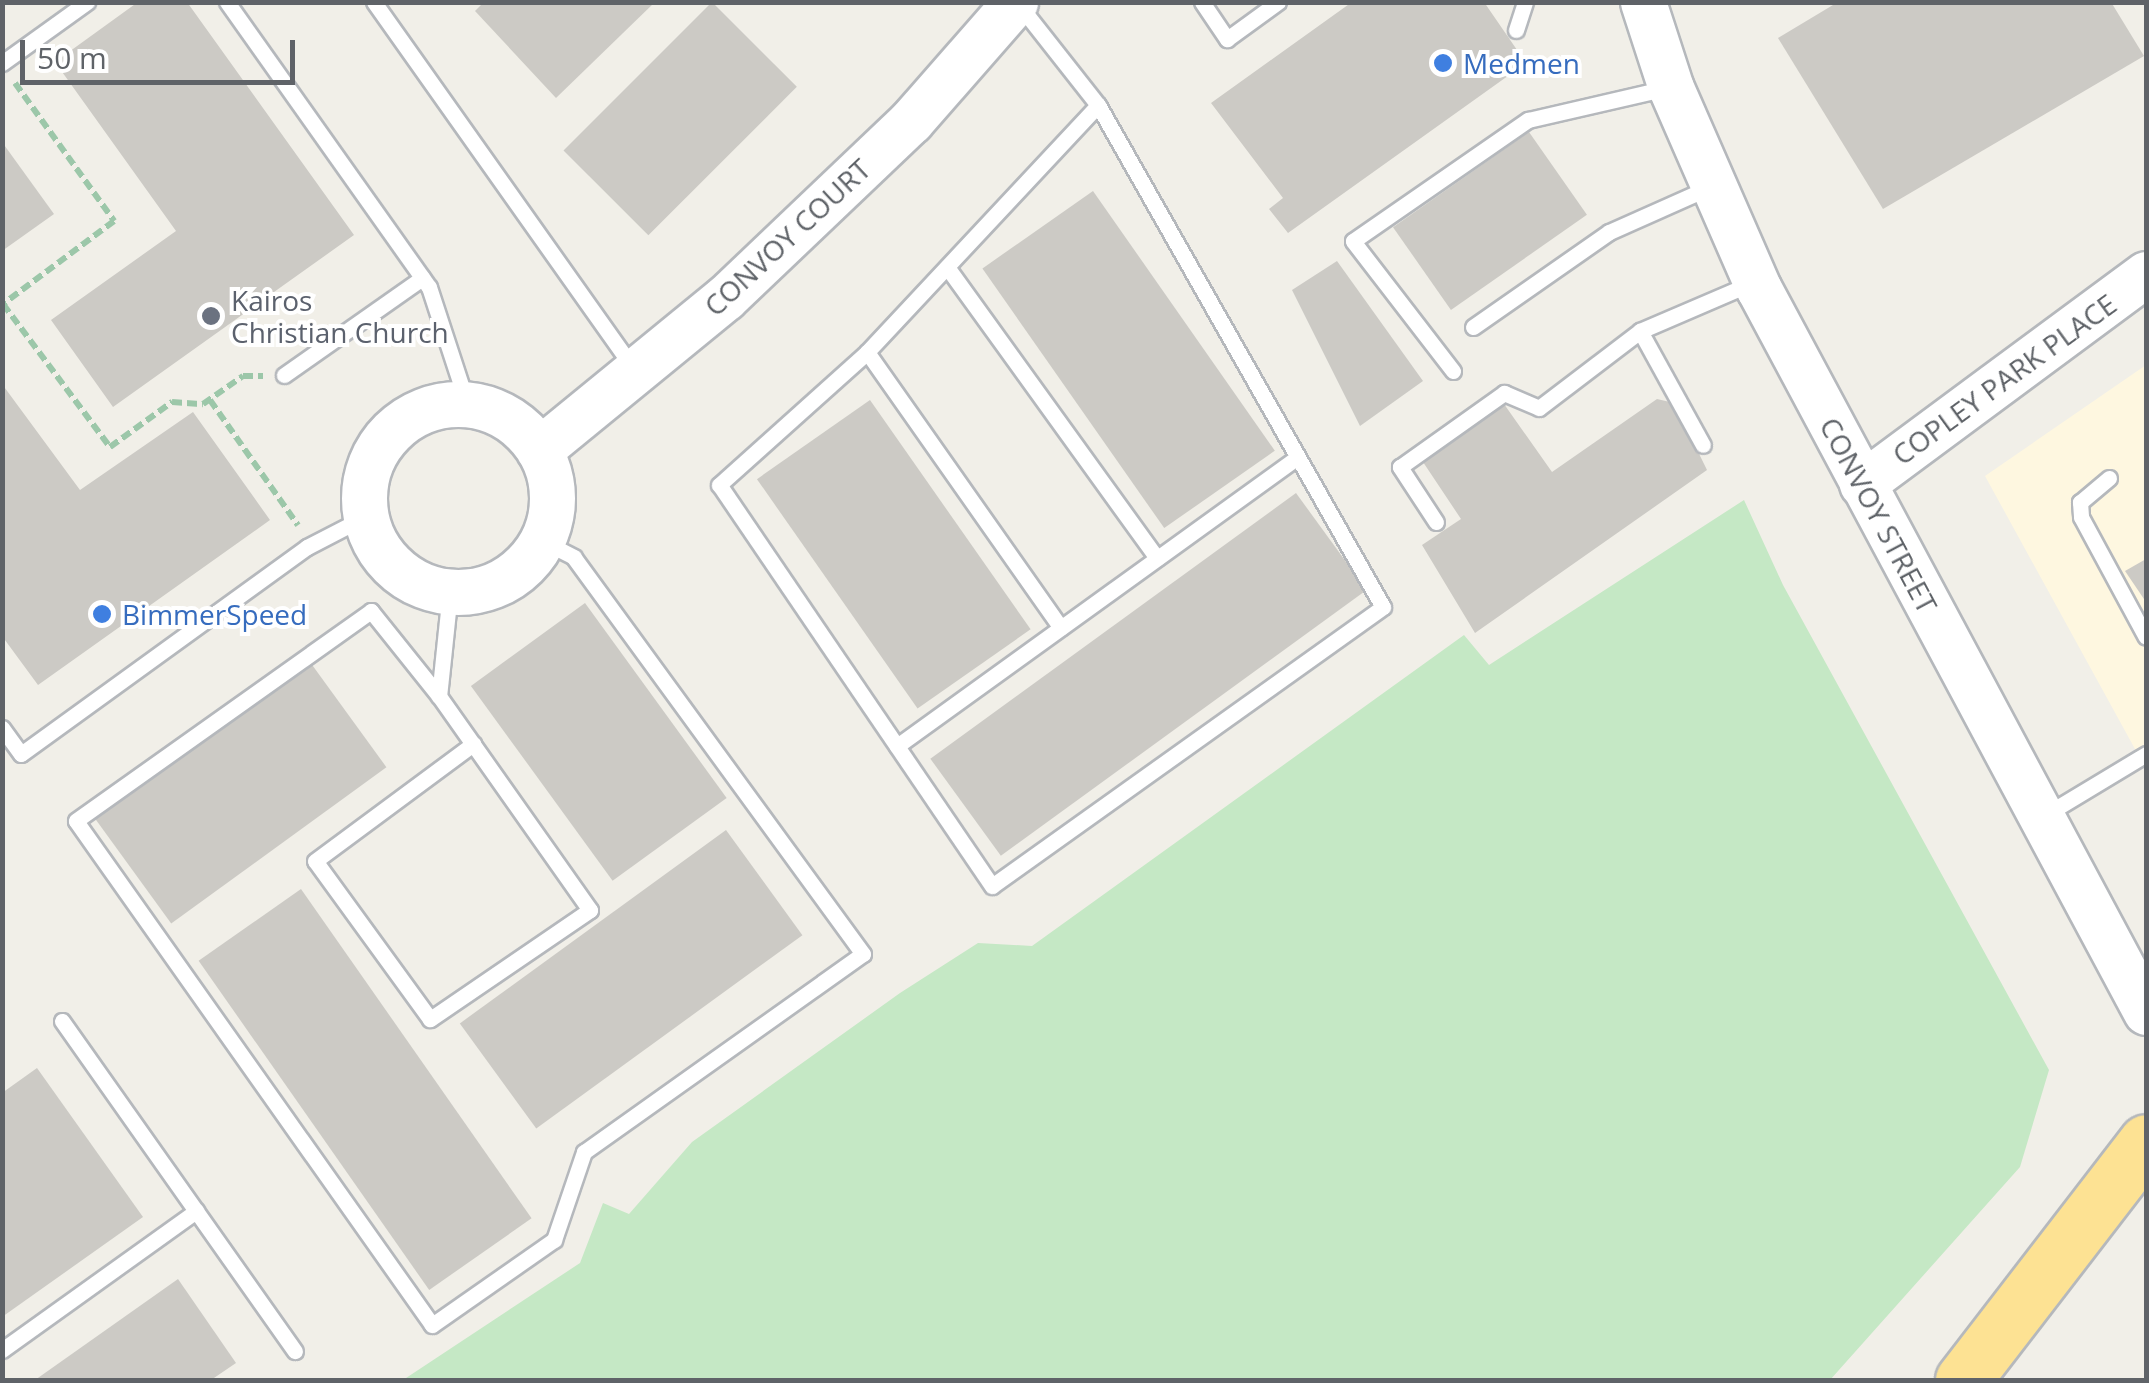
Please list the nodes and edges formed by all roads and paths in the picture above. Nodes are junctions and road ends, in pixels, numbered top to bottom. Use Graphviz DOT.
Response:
graph roads {
  1 [pos="87,2"];
  2 [pos="226,2"];
  3 [pos="374,2"];
  4 [pos="1016,2"];
  5 [pos="1202,2"];
  6 [pos="1278,2"];
  7 [pos="1525,2"];
  8 [pos="1643,2"];
  9 [pos="1516,30"];
  10 [pos="2,64"];
  11 [pos="1670,88"];
  12 [pos="1098,105"];
  13 [pos="1713,185"];
  14 [pos="947,267"];
  15 [pos="2146,274"];
  16 [pos="422,278"];
  17 [pos="1756,282"];
  18 [pos="1473,327"];
  19 [pos="1640,331"];
  20 [pos="866,352"];
  21 [pos="636,371"];
  22 [pos="1452,371"];
  23 [pos="284,375"];
  24 [pos="210,400"];
  25 [pos="466,403"];
  26 [pos="1703,445"];
  27 [pos="539,450"];
  28 [pos="1298,457"];
  29 [pos="2108,478"];
  30 [pos="1862,484"];
  31 [pos="364,517"];
  32 [pos="1436,522"];
  33 [pos="542,540"];
  34 [pos="312,545"];
  35 [pos="1157,558"];
  36 [pos="450,592"];
  37 [pos="1061,628"];
  38 [pos="2146,636"];
  39 [pos="439,696"];
  40 [pos="2,728"];
  41 [pos="473,744"];
  42 [pos="897,746"];
  43 [pos="2146,754"];
  44 [pos="2041,817"];
  45 [pos="2146,1012"];
  46 [pos="62,1022"];
  47 [pos="2146,1142"];
  48 [pos="196,1211"];
  49 [pos="2,1350"];
  50 [pos="294,1351"];
  51 [pos="1964,1380"];
  1 -- 10 [label="lane"];
  2 -- 16 [label="lane"];
  3 -- 21 [label="lane"];
  4 -- 12 [label="lane"];
  4 -- 21 [label="main road, CONVOY COURT"];
  5 -- 6 [label="lane"];
  7 -- 9 [label="lane"];
  8 -- 11 [label="main road, CONVOY STREET"];
  10 -- 24 [label="path"];
  11 -- 13 [label="main road, CONVOY STREET"];
  11 -- 22 [label="lane"];
  12 -- 14 [label="lane"];
  12 -- 28 [label="lane"];
  13 -- 17 [label="main road, CONVOY STREET"];
  13 -- 18 [label="lane"];
  14 -- 20 [label="lane"];
  14 -- 35 [label="lane"];
  15 -- 30 [label="main road, COPLEY PARK PLACE"];
  16 -- 23 [label="lane"];
  16 -- 25 [label="lane"];
  17 -- 19 [label="lane"];
  17 -- 30 [label="main road, CONVOY STREET"];
  19 -- 26 [label="lane"];
  19 -- 32 [label="lane"];
  20 -- 37 [label="lane"];
  20 -- 42 [label="lane"];
  21 -- 27 [label="main road, CONVOY COURT"];
  23 -- 24 [label="path"];
  24 -- 34 [label="path"];
  25 -- 27 [label="main road"];
  25 -- 31 [label="main road"];
  27 -- 33 [label="main road"];
  28 -- 35 [label="lane"];
  28 -- 42 [label="lane"];
  29 -- 38 [label="lane"];
  30 -- 44 [label="main road, CONVOY STREET"];
  31 -- 34 [label="lane"];
  31 -- 36 [label="main road"];
  33 -- 36 [label="main road"];
  33 -- 39 [label="lane"];
  34 -- 40 [label="lane"];
  35 -- 37 [label="lane"];
  36 -- 39 [label="lane"];
  37 -- 42 [label="lane"];
  39 -- 41 [label="lane"];
  41 -- 41 [label="lane"];
  43 -- 44 [label="lane"];
  44 -- 45 [label="main road, CONVOY STREET"];
  46 -- 48 [label="lane"];
  47 -- 51 [label="highway"];
  48 -- 49 [label="lane"];
  48 -- 50 [label="lane"];
}
